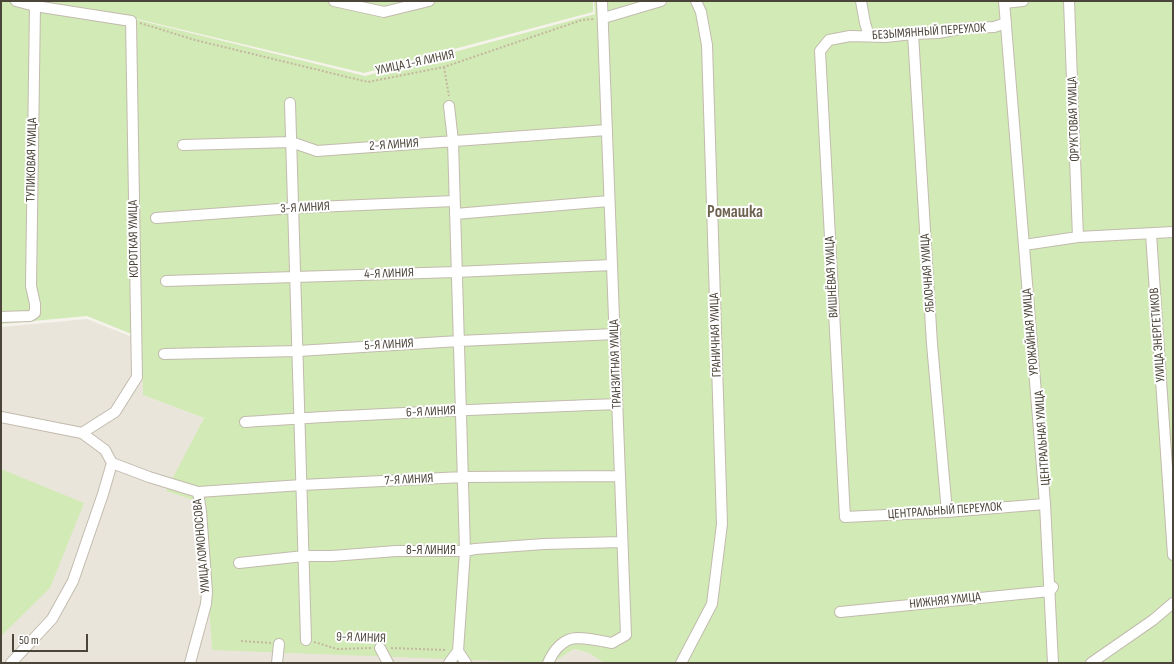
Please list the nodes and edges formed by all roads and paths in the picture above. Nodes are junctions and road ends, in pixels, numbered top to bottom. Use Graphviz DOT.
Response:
graph roads {
  1 [pos="16,1"];
  2 [pos="334,1"];
  3 [pos="429,1"];
  4 [pos="602,1"];
  5 [pos="661,1"];
  6 [pos="696,1"];
  7 [pos="861,1"];
  8 [pos="1023,1"];
  9 [pos="1069,1"];
  10 [pos="1004,2"];
  11 [pos="35,6"];
  12 [pos="605,17"];
  13 [pos="131,21"];
  14 [pos="1006,23"];
  15 [pos="913,34"];
  16 [pos="869,36"];
  17 [pos="829,40"];
  18 [pos="444,67"];
  19 [pos="290,103"];
  20 [pos="450,106"];
  21 [pos="607,130"];
  22 [pos="453,141"];
  23 [pos="291,142"];
  24 [pos="183,145"];
  25 [pos="454,201"];
  26 [pos="610,201"];
  27 [pos="293,208"];
  28 [pos="455,214"];
  29 [pos="156,218"];
  30 [pos="1173,232"];
  31 [pos="1150,234"];
  32 [pos="1078,237"];
  33 [pos="1024,245"];
  34 [pos="1025,263"];
  35 [pos="612,265"];
  36 [pos="456,272"];
  37 [pos="295,277"];
  38 [pos="166,281"];
  39 [pos="1,317"];
  40 [pos="614,334"];
  41 [pos="458,341"];
  42 [pos="298,351"];
  43 [pos="164,354"];
  44 [pos="617,404"];
  45 [pos="461,410"];
  46 [pos="1,417"];
  47 [pos="300,418"];
  48 [pos="245,422"];
  49 [pos="82,433"];
  50 [pos="112,463"];
  51 [pos="620,476"];
  52 [pos="462,477"];
  53 [pos="302,485"];
  54 [pos="198,492"];
  55 [pos="1045,504"];
  56 [pos="947,512"];
  57 [pos="845,517"];
  58 [pos="622,542"];
  59 [pos="465,551"];
  60 [pos="304,556"];
  61 [pos="1173,556"];
  62 [pos="239,563"];
  63 [pos="1050,593"];
  64 [pos="1173,603"];
  65 [pos="840,615"];
  66 [pos="306,640"];
  67 [pos="241,641"];
  68 [pos="279,644"];
  69 [pos="380,648"];
  70 [pos="458,650"];
  71 [pos="11,663"];
  72 [pos="190,663"];
  73 [pos="277,663"];
  74 [pos="388,663"];
  75 [pos="449,663"];
  76 [pos="466,663"];
  77 [pos="548,663"];
  78 [pos="681,663"];
  79 [pos="1053,663"];
  80 [pos="1091,663"];
  1 -- 11 [label="street"];
  2 -- 3 [label="street"];
  4 -- 12 [label="street, ТРАНЗИТНАЯ УЛИЦА"];
  5 -- 12 [label="street"];
  6 -- 78 [label="street, ГРАНИЧНАЯ УЛИЦА"];
  7 -- 16 [label="street"];
  8 -- 10 [label="street"];
  9 -- 32 [label="street, ФРУКТОВАЯ УЛИЦА"];
  10 -- 14 [label="street, УРОЖАЙНАЯ УЛИЦА"];
  11 -- 13 [label="street"];
  11 -- 39 [label="street, ТУПИКОВАЯ УЛИЦА"];
  12 -- 18 [label="path, УЛИЦА 1-Я ЛИНИЯ"];
  12 -- 21 [label="street, ТРАНЗИТНАЯ УЛИЦА"];
  13 -- 18 [label="path, УЛИЦА 1-Я ЛИНИЯ"];
  13 -- 49 [label="street, КОРОТКАЯ УЛИЦА"];
  14 -- 15 [label="street, БЕЗЫМЯННЫЙ ПЕРЕУЛОК"];
  14 -- 33 [label="street, УРОЖАЙНАЯ УЛИЦА"];
  15 -- 16 [label="street, БЕЗЫМЯННЫЙ ПЕРЕУЛОК"];
  15 -- 56 [label="street, ЯБЛОЧНАЯ УЛИЦА"];
  16 -- 17 [label="street, БЕЗЫМЯННЫЙ ПЕРЕУЛОК"];
  17 -- 57 [label="street, ВИШНЁВАЯ УЛИЦА"];
  18 -- 20 [label="path"];
  19 -- 23 [label="street"];
  20 -- 22 [label="street"];
  21 -- 22 [label="street, 2-Я ЛИНИЯ"];
  21 -- 26 [label="street, ТРАНЗИТНАЯ УЛИЦА"];
  22 -- 23 [label="street, 2-Я ЛИНИЯ"];
  22 -- 25 [label="street"];
  23 -- 24 [label="street, 2-Я ЛИНИЯ"];
  23 -- 27 [label="street"];
  25 -- 27 [label="street, 3-Я ЛИНИЯ"];
  25 -- 28 [label="street"];
  26 -- 28 [label="street"];
  26 -- 35 [label="street, ТРАНЗИТНАЯ УЛИЦА"];
  27 -- 29 [label="street, 3-Я ЛИНИЯ"];
  27 -- 37 [label="street"];
  28 -- 36 [label="street"];
  30 -- 31 [label="street"];
  31 -- 32 [label="street"];
  31 -- 61 [label="street, УЛИЦА ЭНЕРГЕТИКОВ"];
  32 -- 33 [label="street"];
  33 -- 34 [label="street, УРОЖАЙНАЯ УЛИЦА"];
  34 -- 55 [label="street, УРОЖАЙНАЯ УЛИЦА"];
  34 -- 63 [label="street, ЦЕНТРАЛЬНАЯ УЛИЦА"];
  35 -- 36 [label="street, 4-Я ЛИНИЯ"];
  35 -- 40 [label="street, ТРАНЗИТНАЯ УЛИЦА"];
  36 -- 37 [label="street, 4-Я ЛИНИЯ"];
  36 -- 41 [label="street"];
  37 -- 38 [label="street, 4-Я ЛИНИЯ"];
  37 -- 42 [label="street"];
  40 -- 41 [label="street, 5-Я ЛИНИЯ"];
  40 -- 44 [label="street, ТРАНЗИТНАЯ УЛИЦА"];
  41 -- 42 [label="street, 5-Я ЛИНИЯ"];
  41 -- 45 [label="street"];
  42 -- 43 [label="street, 5-Я ЛИНИЯ"];
  42 -- 47 [label="street"];
  44 -- 45 [label="street, 6-Я ЛИНИЯ"];
  44 -- 51 [label="street, ТРАНЗИТНАЯ УЛИЦА"];
  45 -- 47 [label="street, 6-Я ЛИНИЯ"];
  45 -- 52 [label="street"];
  46 -- 49 [label="street"];
  47 -- 48 [label="street, 6-Я ЛИНИЯ"];
  47 -- 53 [label="street"];
  49 -- 50 [label="street"];
  50 -- 54 [label="street, УЛИЦА ЛОМОНОСОВА"];
  50 -- 71 [label="street"];
  51 -- 52 [label="street, 7-Я ЛИНИЯ"];
  51 -- 58 [label="street, ТРАНЗИТНАЯ УЛИЦА"];
  52 -- 53 [label="street, 7-Я ЛИНИЯ"];
  52 -- 59 [label="street"];
  53 -- 54 [label="street, 7-Я ЛИНИЯ"];
  53 -- 60 [label="street"];
  54 -- 72 [label="street, УЛИЦА ЛОМОНОСОВА"];
  55 -- 56 [label="street, ЦЕНТРАЛЬНЫЙ ПЕРЕУЛОК"];
  55 -- 63 [label="street, УРОЖАЙНАЯ УЛИЦА"];
  56 -- 57 [label="street, ЦЕНТРАЛЬНЫЙ ПЕРЕУЛОК"];
  58 -- 59 [label="street, 8-Я ЛИНИЯ"];
  58 -- 77 [label="street, ТРАНЗИТНАЯ УЛИЦА"];
  59 -- 60 [label="street, 8-Я ЛИНИЯ"];
  59 -- 70 [label="street"];
  60 -- 62 [label="street, 8-Я ЛИНИЯ"];
  60 -- 66 [label="street"];
  63 -- 65 [label="street"];
  63 -- 79 [label="street, УРОЖАЙНАЯ УЛИЦА"];
  64 -- 80 [label="street"];
  66 -- 69 [label="path, 9-Я ЛИНИЯ"];
  67 -- 68 [label="path"];
  68 -- 73 [label="street"];
  69 -- 70 [label="path, 9-Я ЛИНИЯ"];
  69 -- 74 [label="street"];
  70 -- 75 [label="street"];
  70 -- 76 [label="street"];
}
